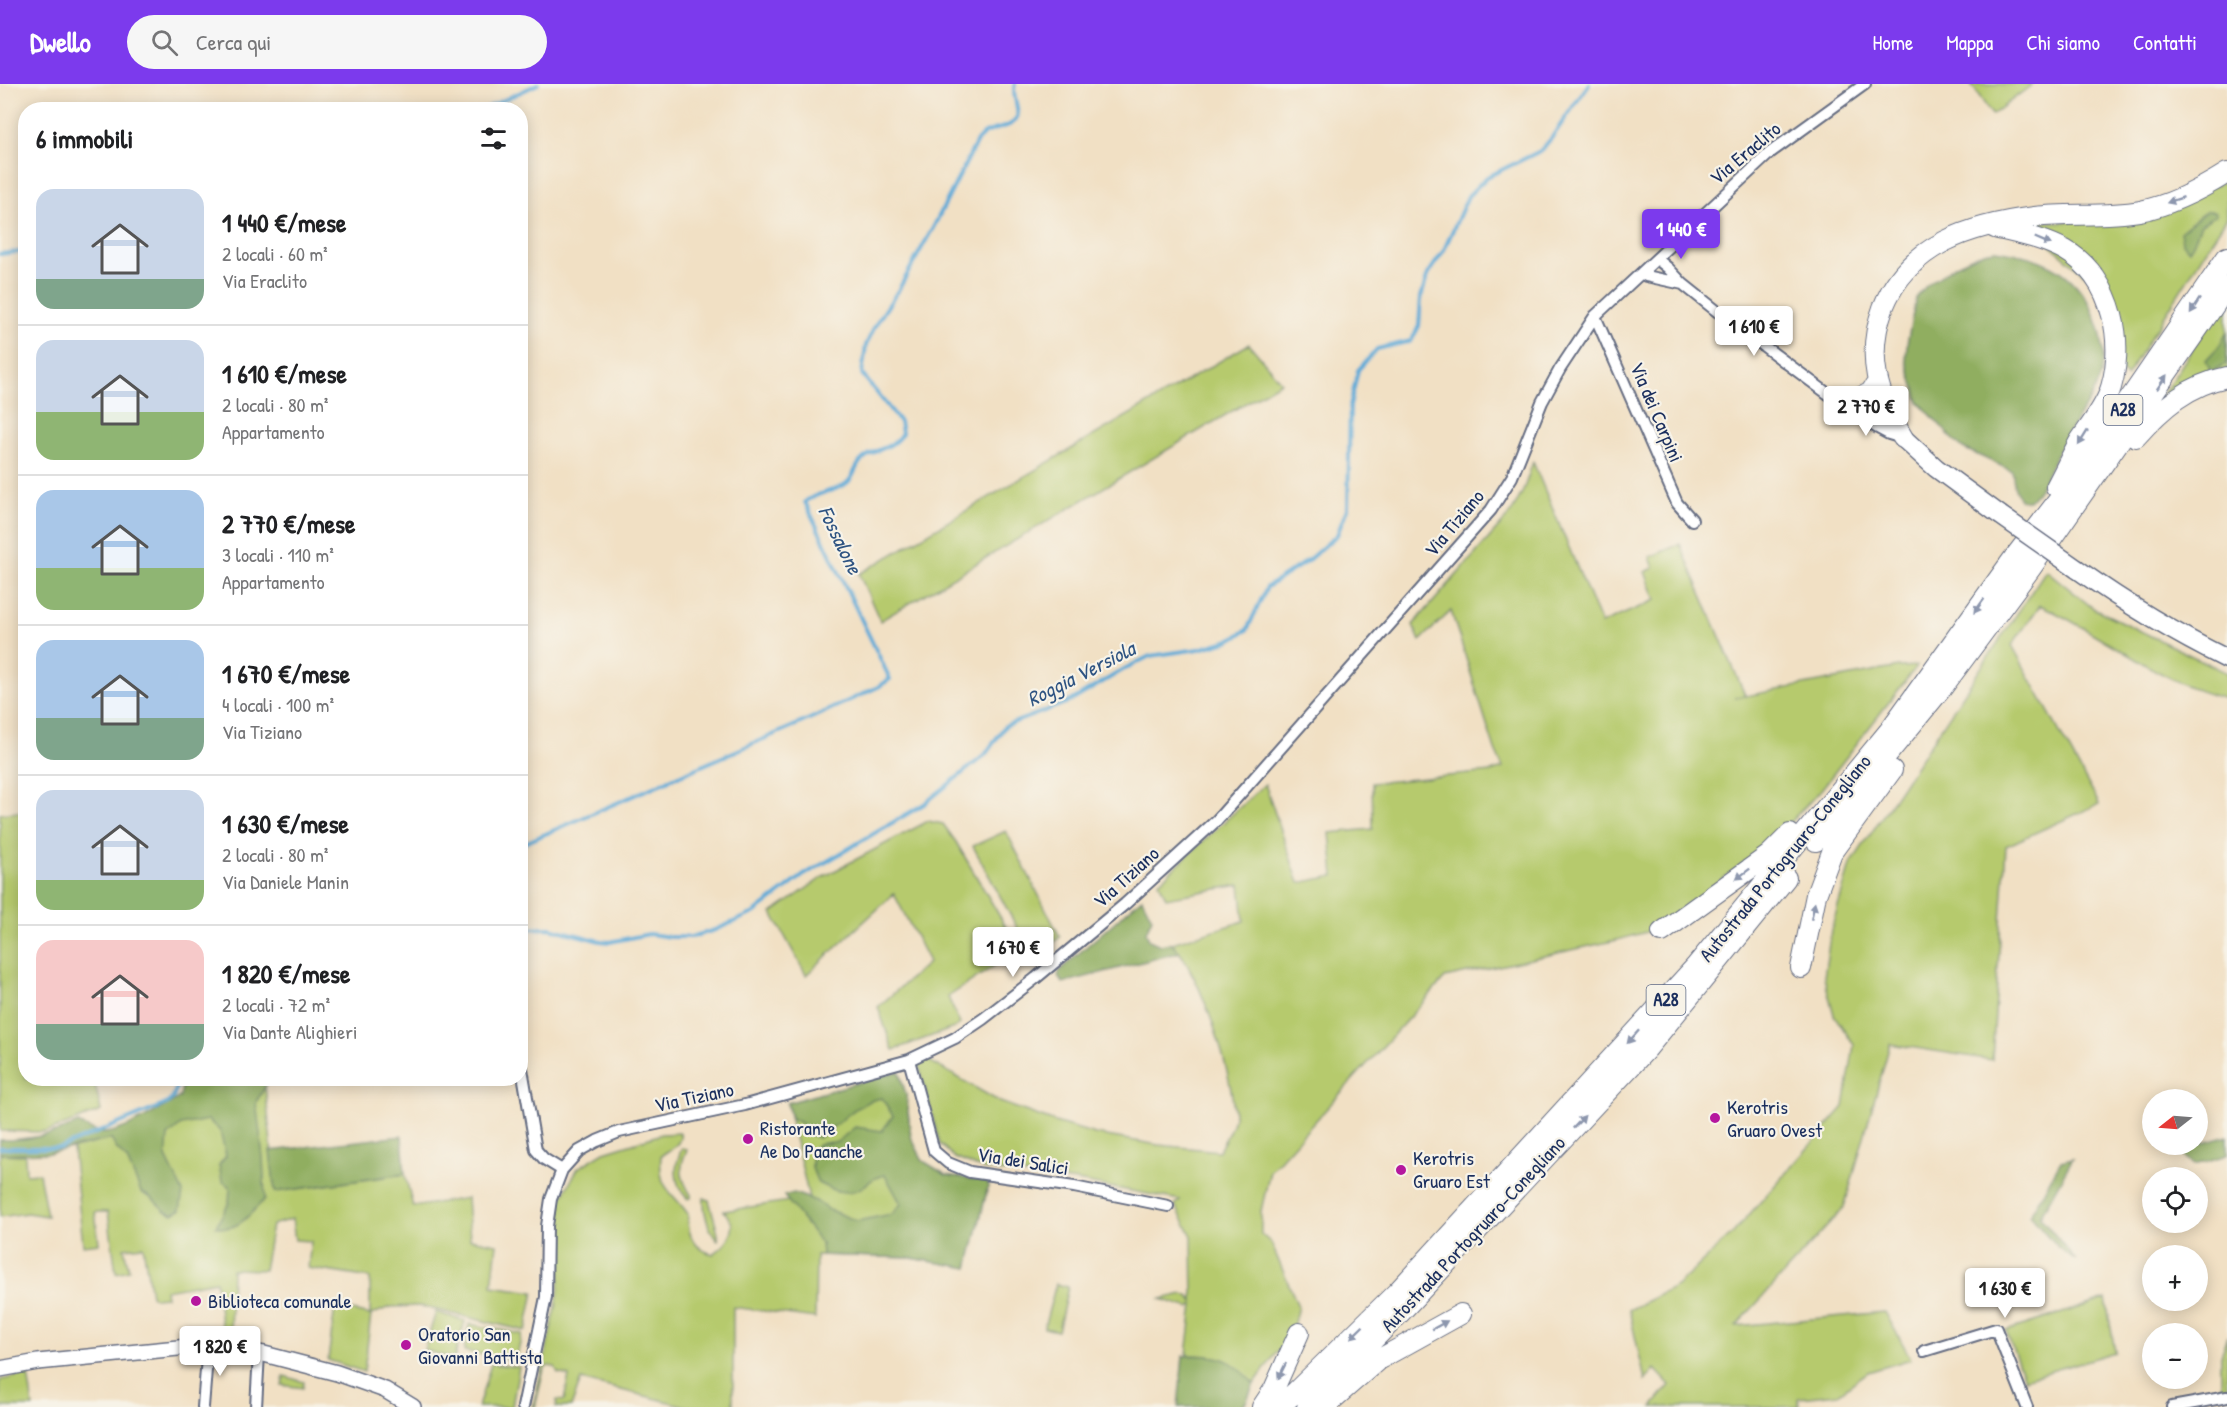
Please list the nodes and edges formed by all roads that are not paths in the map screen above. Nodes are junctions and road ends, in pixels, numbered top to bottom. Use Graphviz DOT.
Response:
graph roads {
  1 [pos="1865,84"];
  2 [pos="2227,173"];
  3 [pos="1987,226"];
  4 [pos="2227,257"];
  5 [pos="1657,259"];
  6 [pos="1641,273"];
  7 [pos="1683,284"];
  8 [pos="2227,287"];
  9 [pos="1595,316"];
  10 [pos="2227,377"];
  11 [pos="1877,383"];
  12 [pos="1843,405"];
  13 [pos="1904,438"];
  14 [pos="1692,520"];
  15 [pos="2013,559"];
  16 [pos="2031,568"];
  17 [pos="2227,659"];
  18 [pos="1942,688"];
  19 [pos="1889,731"];
  20 [pos="1662,932"];
  21 [pos="1801,968"];
  22 [pos="909,1060"];
  23 [pos="525,1086"];
  24 [pos="562,1170"];
  25 [pos="1168,1206"];
  26 [pos="1461,1314"];
  27 [pos="1299,1333"];
  28 [pos="208,1345"];
  29 [pos="1924,1352"];
  30 [pos="260,1353"];
  31 [pos="0,1369"];
  32 [pos="2227,1397"];
  33 [pos="203,1407"];
  34 [pos="256,1407"];
  35 [pos="413,1407"];
  36 [pos="523,1407"];
  37 [pos="1262,1407"];
  38 [pos="1280,1407"];
  39 [pos="1307,1407"];
  40 [pos="1324,1407"];
  41 [pos="2027,1407"];
  42 [pos="2172,1407"];
  1 -- 5 [label="street, Via Eraclito"];
  2 -- 3 [label="highway, one-way"];
  3 -- 11 [label="highway"];
  3 -- 15 [label="highway, one-way"];
  4 -- 15 [label="highway, Autostrada Portogruaro-Conegliano / A28, one-way"];
  5 -- 6 [label="street, Via Tiziano"];
  5 -- 7 [label="street"];
  6 -- 7 [label="street"];
  6 -- 9 [label="street, Via Tiziano"];
  7 -- 12 [label="street"];
  16 -- 8 [label="highway, Autostrada Portogruaro-Conegliano / A28, one-way"];
  9 -- 14 [label="street, Via dei Carpini"];
  9 -- 22 [label="street, Via Tiziano"];
  10 -- 16 [label="highway"];
  11 -- 12 [label="highway"];
  11 -- 13 [label="highway"];
  12 -- 13 [label="street"];
  13 -- 17 [label="main road, bridge"];
  15 -- 19 [label="highway, Autostrada Portogruaro-Conegliano / A28, one-way"];
  16 -- 18 [label="highway, Autostrada Portogruaro-Conegliano / A28"];
  21 -- 18 [label="highway, one-way"];
  39 -- 18 [label="highway, Autostrada Portogruaro-Conegliano / A28, one-way"];
  19 -- 20 [label="highway, one-way"];
  19 -- 38 [label="highway, Autostrada Portogruaro-Conegliano / A28, one-way"];
  22 -- 24 [label="street, Via Tiziano"];
  22 -- 25 [label="street, Via dei Salici"];
  23 -- 24 [label="street"];
  24 -- 36 [label="street, Via Tiziano"];
  40 -- 26 [label="highway, one-way"];
  27 -- 37 [label="highway, one-way"];
  28 -- 30 [label="main road"];
  28 -- 31 [label="main road"];
  28 -- 33 [label="street"];
  29 -- 41 [label="street"];
  30 -- 34 [label="street"];
  30 -- 35 [label="main road"];
  32 -- 42 [label="street"];
}
